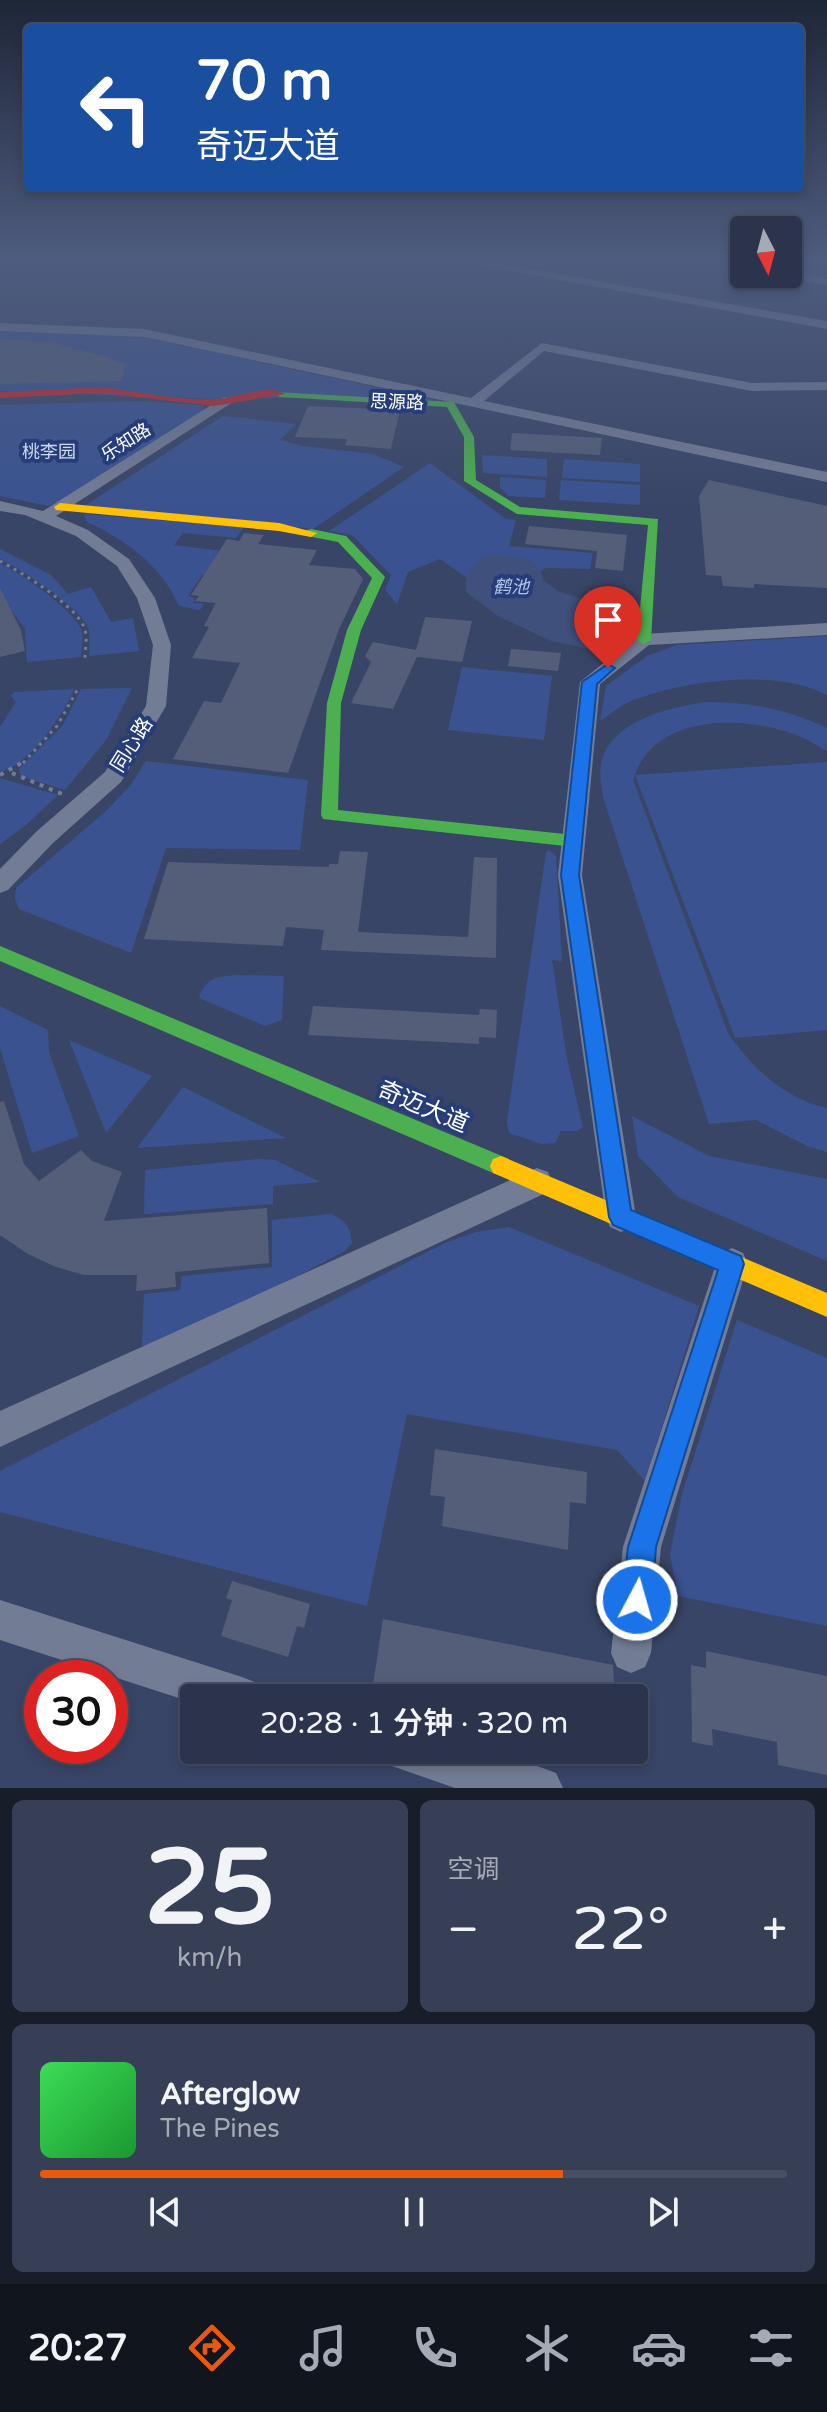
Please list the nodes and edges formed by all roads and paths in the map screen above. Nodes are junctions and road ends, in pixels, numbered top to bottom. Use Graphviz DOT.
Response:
graph roads {
  1 [pos="180,340"];
  2 [pos="827,386"];
  3 [pos="0,395"];
  4 [pos="229,400"];
  5 [pos="475,401"];
  6 [pos="827,477"];
  7 [pos="0,506"];
  8 [pos="52,512"];
  9 [pos="0,561"];
  10 [pos="827,629"];
  11 [pos="644,640"];
  12 [pos="85,658"];
  13 [pos="79,687"];
  14 [pos="12,773"];
  15 [pos="0,775"];
  16 [pos="62,794"];
  17 [pos="574,841"];
  18 [pos="0,884"];
  19 [pos="0,953"];
  20 [pos="537,1182"];
  21 [pos="621,1217"];
  22 [pos="732,1264"];
  23 [pos="827,1305"];
  24 [pos="0,1429"];
  25 [pos="0,1620"];
  26 [pos="631,1653"];
  27 [pos="199,1684"];
  28 [pos="447,1764"];
  29 [pos="541,1788"];
  1 -- 5 [label="street"];
  2 -- 5 [label="street"];
  3 -- 4 [label="street, 思源路"];
  4 -- 8 [label="street, 乐知路"];
  4 -- 11 [label="street, 思源路"];
  5 -- 6 [label="street"];
  7 -- 8 [label="street, 同心路"];
  8 -- 17 [label="street"];
  8 -- 18 [label="street, 同心路"];
  9 -- 12 [label="path"];
  10 -- 11 [label="street"];
  11 -- 17 [label="street"];
  13 -- 14 [label="path"];
  14 -- 15 [label="path"];
  14 -- 16 [label="path"];
  17 -- 21 [label="street"];
  19 -- 20 [label="street, 奇迈大道"];
  20 -- 21 [label="street, 奇迈大道"];
  20 -- 24 [label="street"];
  21 -- 22 [label="street, 奇迈大道"];
  22 -- 23 [label="street, 奇迈大道"];
  22 -- 26 [label="street"];
  25 -- 27 [label="street"];
  28 -- 29 [label="street"];
}
